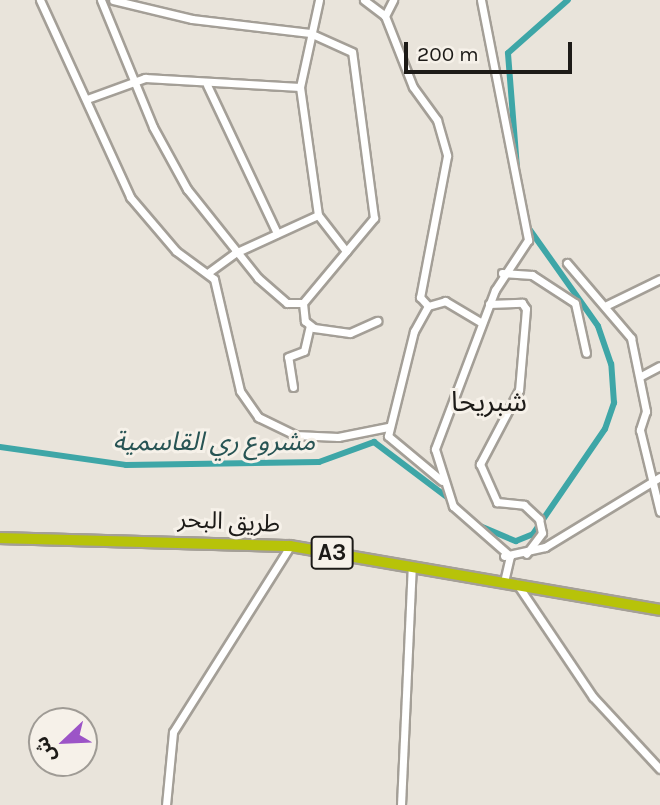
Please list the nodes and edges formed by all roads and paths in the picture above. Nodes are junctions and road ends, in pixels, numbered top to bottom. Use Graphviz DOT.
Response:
graph roads {
  1 [pos="40,0"];
  2 [pos="101,0"];
  3 [pos="113,0"];
  4 [pos="319,0"];
  5 [pos="364,0"];
  6 [pos="393,0"];
  7 [pos="481,0"];
  8 [pos="386,16"];
  9 [pos="310,33"];
  10 [pos="132,80"];
  11 [pos="207,85"];
  12 [pos="300,87"];
  13 [pos="87,99"];
  14 [pos="318,215"];
  15 [pos="277,233"];
  16 [pos="346,251"];
  17 [pos="235,253"];
  18 [pos="567,263"];
  19 [pos="209,272"];
  20 [pos="502,273"];
  21 [pos="660,279"];
  22 [pos="303,303"];
  23 [pos="489,304"];
  24 [pos="607,305"];
  25 [pos="428,306"];
  26 [pos="377,321"];
  27 [pos="482,323"];
  28 [pos="310,327"];
  29 [pos="586,353"];
  30 [pos="660,366"];
  31 [pos="641,376"];
  32 [pos="293,387"];
  33 [pos="388,427"];
  34 [pos="656,479"];
  35 [pos="442,482"];
  36 [pos="660,512"];
  37 [pos="0,538"];
  38 [pos="290,546"];
  39 [pos="526,554"];
  40 [pos="507,556"];
  41 [pos="412,566"];
  42 [pos="504,576"];
  43 [pos="516,584"];
  44 [pos="660,610"];
  45 [pos="660,768"];
  46 [pos="166,805"];
  47 [pos="401,805"];
  1 -- 13 [label="street"];
  2 -- 10 [label="street"];
  3 -- 9 [label="street"];
  4 -- 9 [label="street"];
  5 -- 8 [label="street"];
  6 -- 8 [label="street"];
  7 -- 20 [label="street"];
  8 -- 25 [label="street"];
  9 -- 12 [label="street"];
  9 -- 16 [label="street"];
  10 -- 11 [label="street"];
  10 -- 13 [label="street"];
  10 -- 17 [label="street"];
  11 -- 12 [label="street"];
  11 -- 15 [label="street"];
  12 -- 14 [label="street"];
  13 -- 19 [label="street"];
  14 -- 15 [label="street"];
  14 -- 16 [label="street"];
  15 -- 17 [label="street"];
  16 -- 22 [label="street"];
  17 -- 19 [label="street"];
  17 -- 22 [label="street"];
  18 -- 24 [label="street"];
  19 -- 33 [label="street"];
  20 -- 23 [label="street"];
  20 -- 29 [label="street"];
  21 -- 24 [label="street"];
  22 -- 28 [label="street"];
  23 -- 27 [label="street"];
  23 -- 39 [label="street"];
  24 -- 31 [label="street"];
  25 -- 27 [label="street"];
  25 -- 33 [label="street"];
  26 -- 28 [label="street"];
  27 -- 35 [label="street"];
  28 -- 32 [label="street"];
  30 -- 31 [label="street"];
  31 -- 34 [label="street"];
  33 -- 35 [label="street"];
  34 -- 36 [label="street"];
  34 -- 39 [label="street"];
  35 -- 40 [label="street"];
  37 -- 38 [label="highway, طريق البحر / A3"];
  38 -- 41 [label="highway, طريق البحر / A3"];
  38 -- 46 [label="street"];
  39 -- 40 [label="street"];
  40 -- 42 [label="street"];
  41 -- 42 [label="highway, طريق البحر / A3"];
  41 -- 47 [label="street"];
  42 -- 43 [label="highway, طريق البحر / A3"];
  43 -- 44 [label="highway, طريق البحر / A3"];
  43 -- 45 [label="street"];
}
